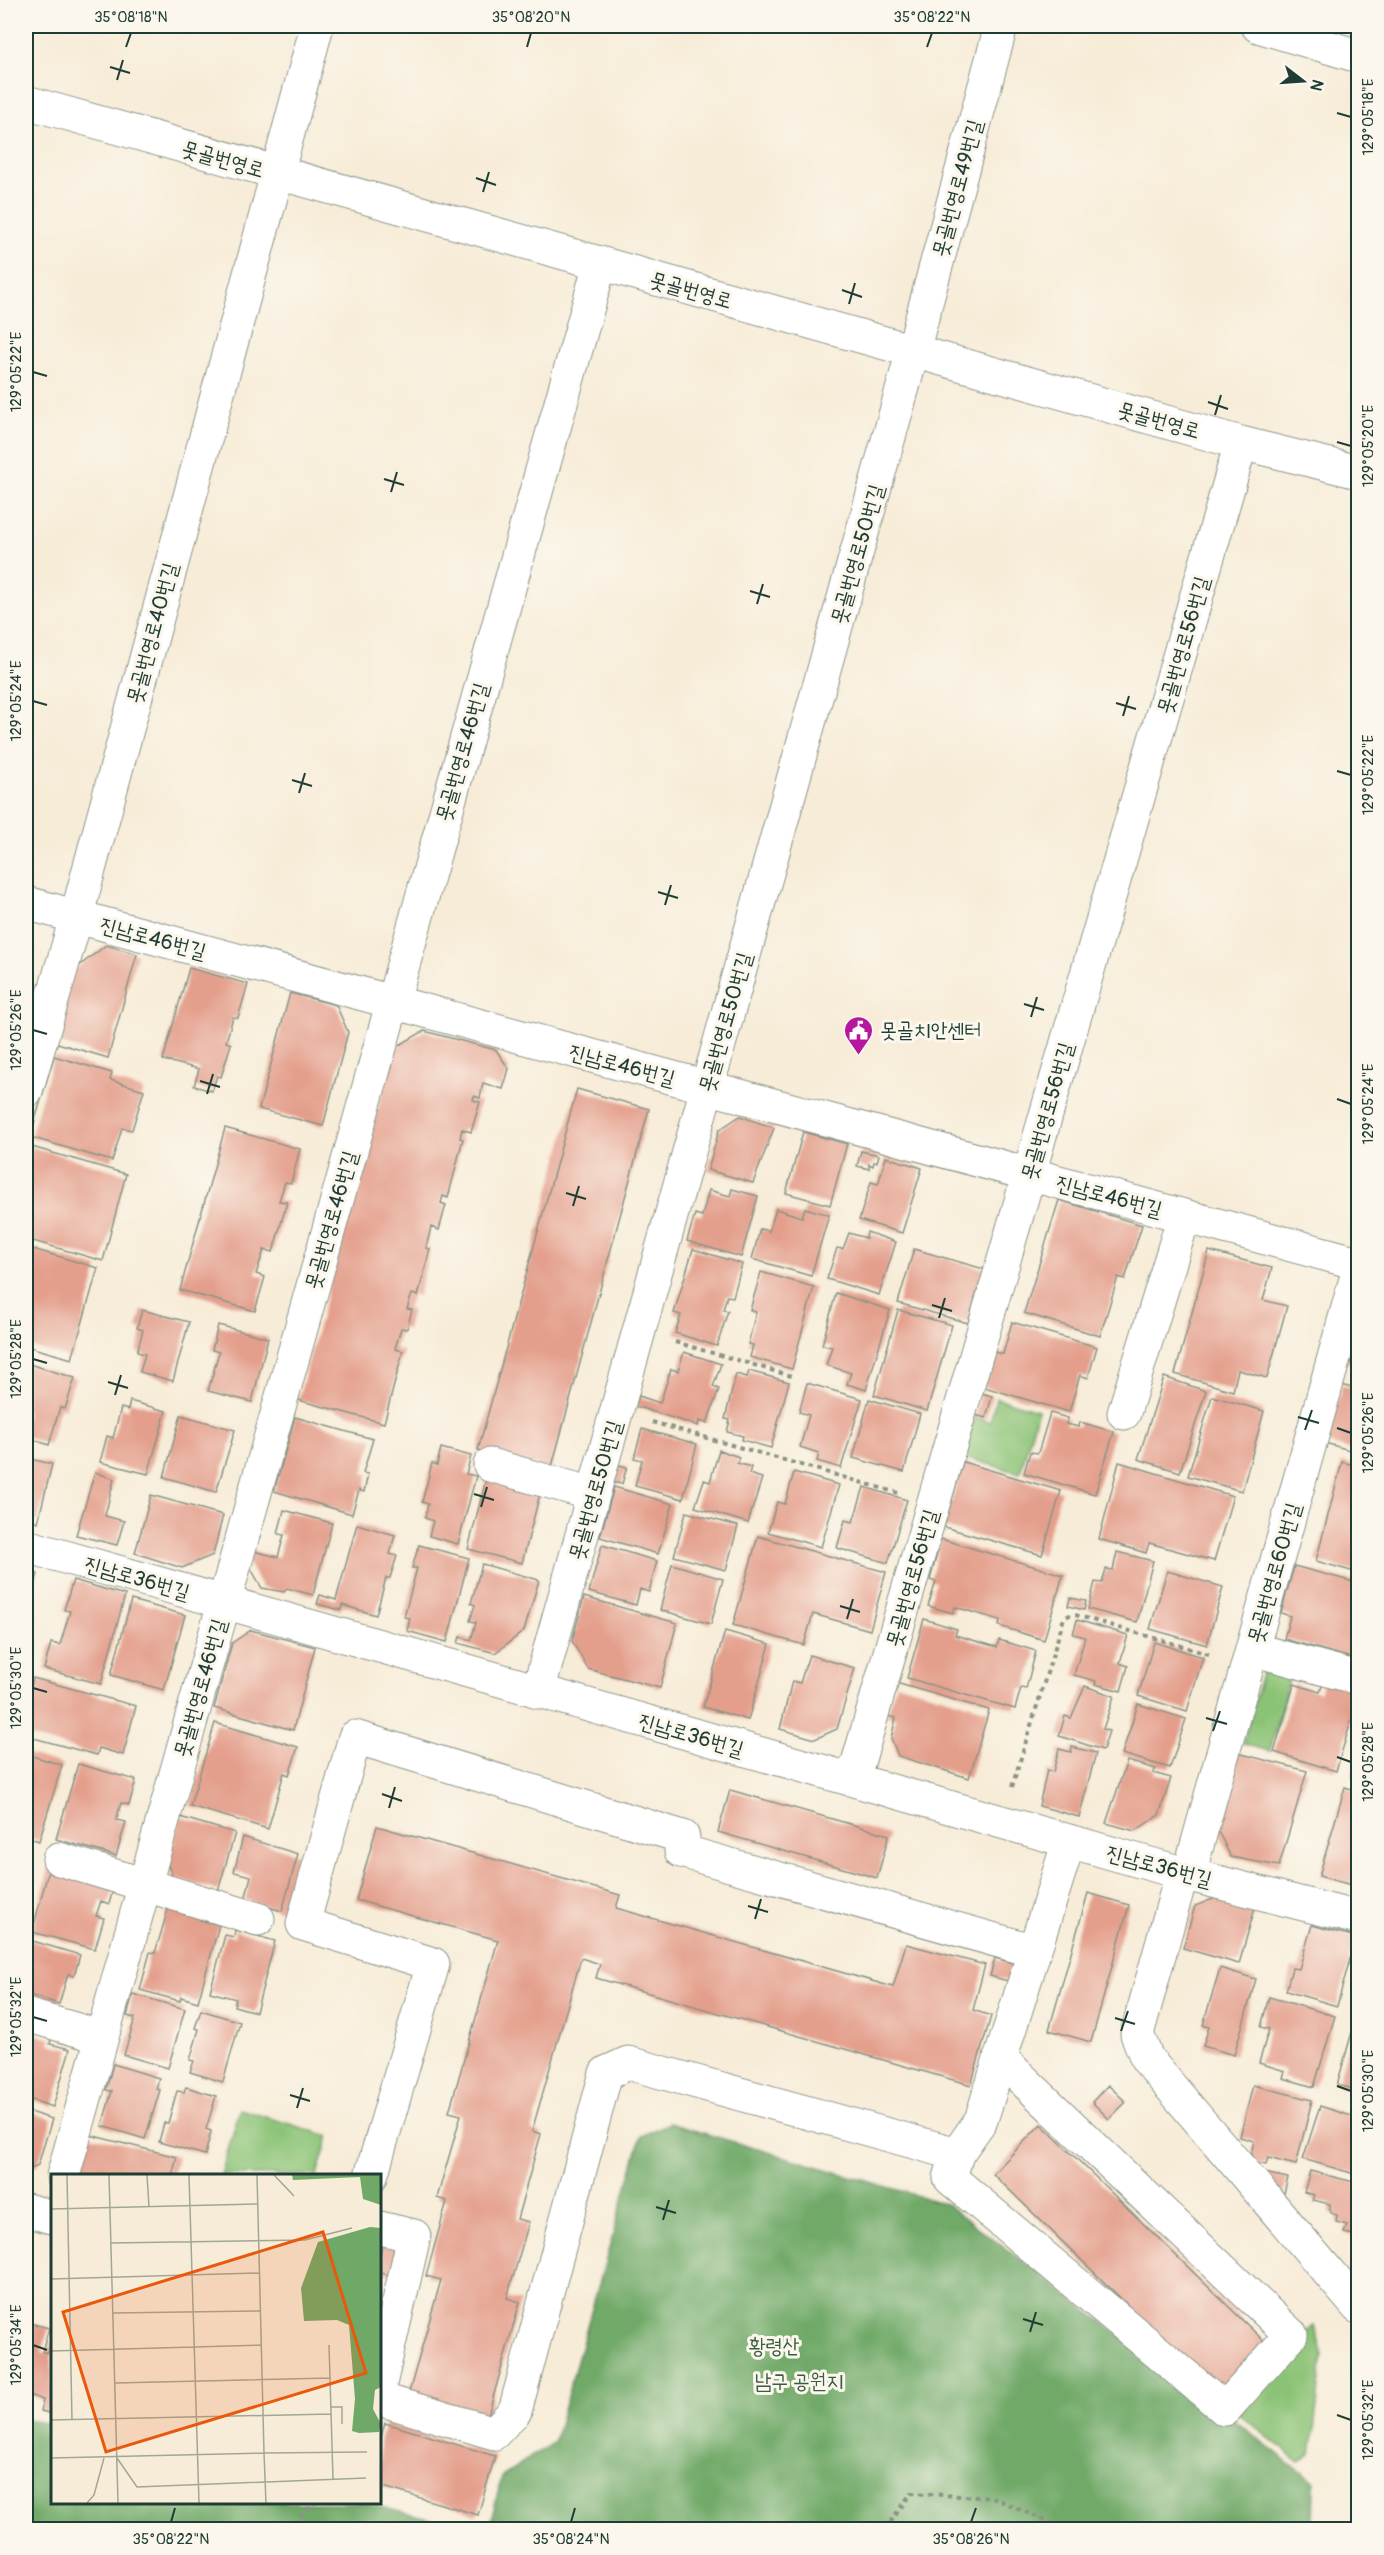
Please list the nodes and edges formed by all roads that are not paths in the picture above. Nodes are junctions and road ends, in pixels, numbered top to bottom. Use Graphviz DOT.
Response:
graph roads {
  1 [pos="317,26"];
  2 [pos="1001,26"];
  3 [pos="1258,26"];
  4 [pos="1359,56"];
  5 [pos="26,102"];
  6 [pos="276,174"];
  7 [pos="600,264"];
  8 [pos="913,351"];
  9 [pos="1241,443"];
  10 [pos="1359,472"];
  11 [pos="26,903"];
  12 [pos="76,918"];
  13 [pos="392,1002"];
  14 [pos="707,1088"];
  15 [pos="26,1091"];
  16 [pos="1029,1174"];
  17 [pos="1184,1216"];
  18 [pos="1359,1263"];
  19 [pos="1359,1272"];
  20 [pos="1124,1413"];
  21 [pos="490,1465"];
  22 [pos="593,1494"];
  23 [pos="26,1546"];
  24 [pos="224,1602"];
  25 [pos="1250,1657"];
  26 [pos="1359,1678"];
  27 [pos="538,1692"];
  28 [pos="853,1780"];
  29 [pos="1069,1841"];
  30 [pos="59,1859"];
  31 [pos="1185,1874"];
  32 [pos="145,1885"];
  33 [pos="1359,1918"];
  34 [pos="258,1919"];
  35 [pos="1034,1951"];
  36 [pos="26,2014"];
  37 [pos="102,2037"];
  38 [pos="1000,2058"];
  39 [pos="957,2154"];
  40 [pos="63,2174"];
  41 [pos="371,2174"];
  42 [pos="381,2228"];
  43 [pos="1359,2307"];
  44 [pos="381,2380"];
  45 [pos="381,2392"];
  1 -- 6 [label="street, 못골번영로40번길"];
  2 -- 8 [label="street, 못골번영로49번길"];
  3 -- 4 [label="street"];
  5 -- 6 [label="street, 못골번영로"];
  6 -- 7 [label="street, 못골번영로"];
  6 -- 12 [label="street, 못골번영로40번길"];
  7 -- 8 [label="street, 못골번영로"];
  7 -- 13 [label="street, 못골번영로46번길"];
  8 -- 9 [label="street, 못골번영로"];
  8 -- 14 [label="street, 못골번영로50번길"];
  9 -- 10 [label="street, 못골번영로"];
  9 -- 16 [label="street, 못골번영로56번길"];
  11 -- 12 [label="street, 진남로46번길"];
  12 -- 13 [label="street, 진남로46번길"];
  12 -- 15 [label="street, 못골번영로40번길"];
  13 -- 14 [label="street, 진남로46번길"];
  13 -- 24 [label="street, 못골번영로46번길"];
  14 -- 16 [label="street, 진남로46번길"];
  14 -- 22 [label="street, 못골번영로50번길"];
  16 -- 17 [label="street, 진남로46번길"];
  16 -- 28 [label="street, 못골번영로56번길"];
  17 -- 18 [label="street, 진남로46번길"];
  17 -- 20 [label="street"];
  19 -- 25 [label="street, 못골번영로60번길"];
  21 -- 22 [label="street"];
  22 -- 27 [label="street, 못골번영로50번길"];
  23 -- 24 [label="street, 진남로36번길"];
  24 -- 27 [label="street, 진남로36번길"];
  24 -- 32 [label="street, 못골번영로46번길"];
  25 -- 26 [label="street"];
  25 -- 31 [label="street, 못골번영로60번길"];
  27 -- 28 [label="street, 진남로36번길"];
  28 -- 29 [label="street, 진남로36번길"];
  29 -- 31 [label="street, 진남로36번길"];
  29 -- 35 [label="street"];
  30 -- 32 [label="street"];
  31 -- 33 [label="street, 진남로36번길"];
  31 -- 43 [label="street, 못골번영로60번길"];
  32 -- 34 [label="street"];
  32 -- 37 [label="street, 못골번영로46번길"];
  35 -- 38 [label="street"];
  35 -- 41 [label="street"];
  36 -- 37 [label="street"];
  37 -- 40 [label="street, 못골번영로46번길"];
  38 -- 39 [label="street"];
  38 -- 39 [label="street"];
  39 -- 45 [label="street"];
  42 -- 44 [label="street"];
}
